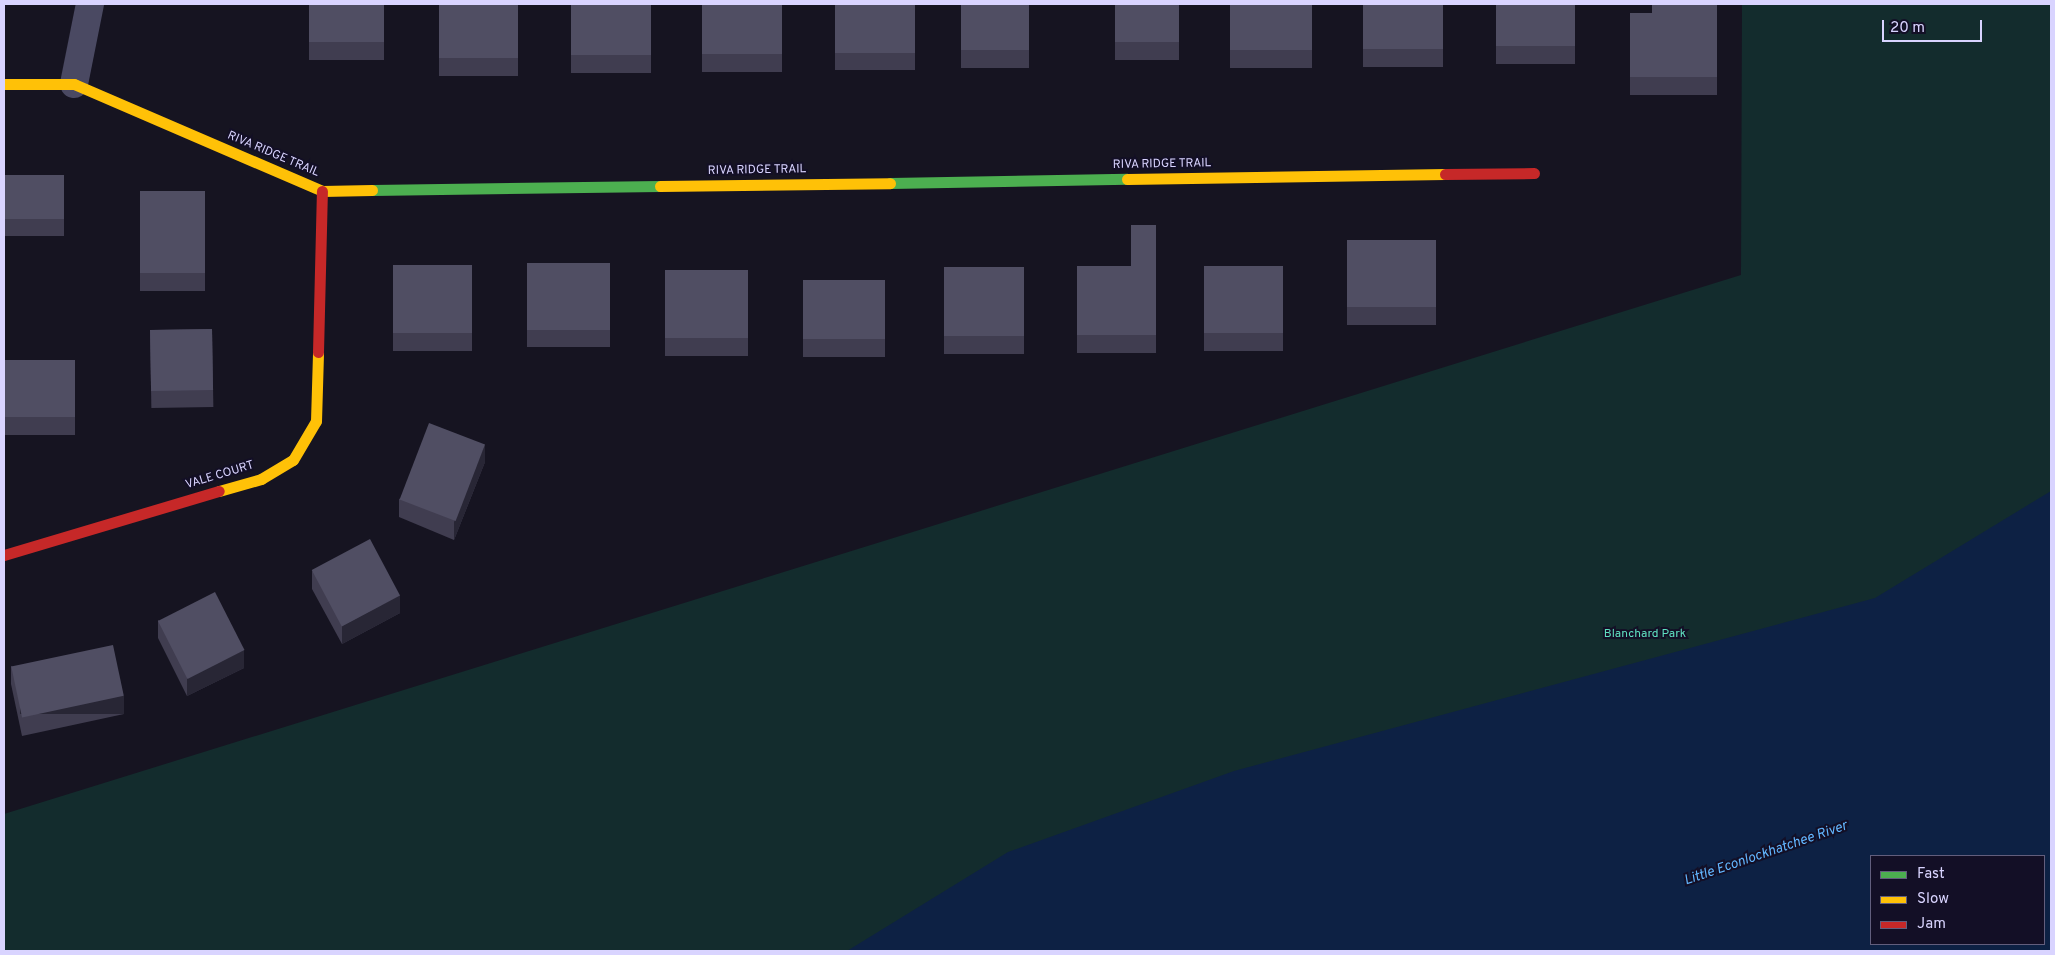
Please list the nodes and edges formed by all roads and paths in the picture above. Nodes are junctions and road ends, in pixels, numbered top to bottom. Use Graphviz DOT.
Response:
graph roads {
  1 [pos="90,4"];
  2 [pos="4,84"];
  3 [pos="74,84"];
  4 [pos="1534,173"];
  5 [pos="322,191"];
  6 [pos="4,555"];
  1 -- 3 [label="street"];
  2 -- 3 [label="street, RIVA RIDGE TRAIL"];
  3 -- 5 [label="street, RIVA RIDGE TRAIL"];
  4 -- 5 [label="street, RIVA RIDGE TRAIL"];
  5 -- 6 [label="street, VALE COURT"];
}
